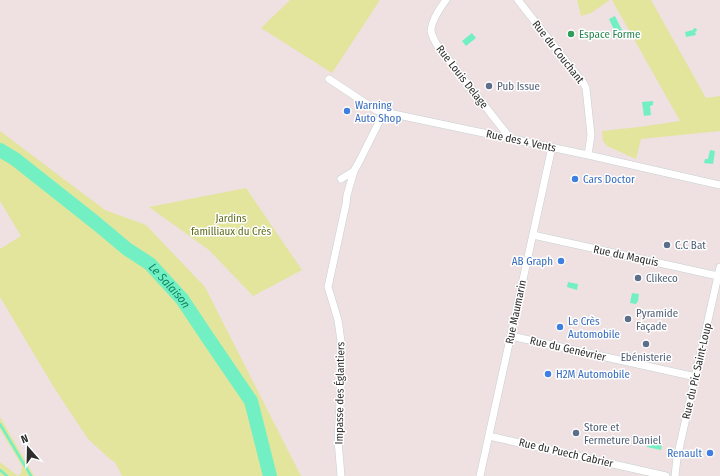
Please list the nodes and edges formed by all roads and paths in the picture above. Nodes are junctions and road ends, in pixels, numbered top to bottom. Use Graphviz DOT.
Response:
graph roads {
  1 [pos="446,0"];
  2 [pos="518,0"];
  3 [pos="329,79"];
  4 [pos="384,112"];
  5 [pos="510,138"];
  6 [pos="552,147"];
  7 [pos="588,155"];
  8 [pos="354,170"];
  9 [pos="340,179"];
  10 [pos="720,185"];
  11 [pos="533,235"];
  12 [pos="720,267"];
  13 [pos="718,276"];
  14 [pos="511,336"];
  15 [pos="696,377"];
  16 [pos="489,436"];
  17 [pos="341,476"];
  18 [pos="480,476"];
  19 [pos="666,476"];
  20 [pos="675,476"];
  1 -- 5 [label="street, Rue Louis Delage"];
  2 -- 7 [label="street, Rue du Couchant"];
  3 -- 4 [label="street, Rue des 4 Vents"];
  4 -- 5 [label="street, Rue des 4 Vents"];
  4 -- 8 [label="street, Impasse des Églantiers"];
  5 -- 6 [label="street, Rue des 4 Vents"];
  6 -- 7 [label="street, Rue des 4 Vents"];
  6 -- 11 [label="street, Rue Maumarin"];
  7 -- 10 [label="street, Rue des 4 Vents"];
  8 -- 9 [label="street, Impasse des Églantiers"];
  8 -- 17 [label="street, Impasse des Églantiers"];
  11 -- 13 [label="street, Rue du Maquis"];
  11 -- 14 [label="street, Rue Maumarin"];
  12 -- 13 [label="street, Rue du Pic Saint-Loup"];
  13 -- 15 [label="street, Rue du Pic Saint-Loup"];
  14 -- 15 [label="street, Rue du Genévrier"];
  14 -- 16 [label="street, Rue Maumarin"];
  15 -- 20 [label="street, Rue du Pic Saint-Loup"];
  16 -- 18 [label="street, Rue Maumarin"];
  16 -- 19 [label="street, Rue du Puech Cabrier"];
}
